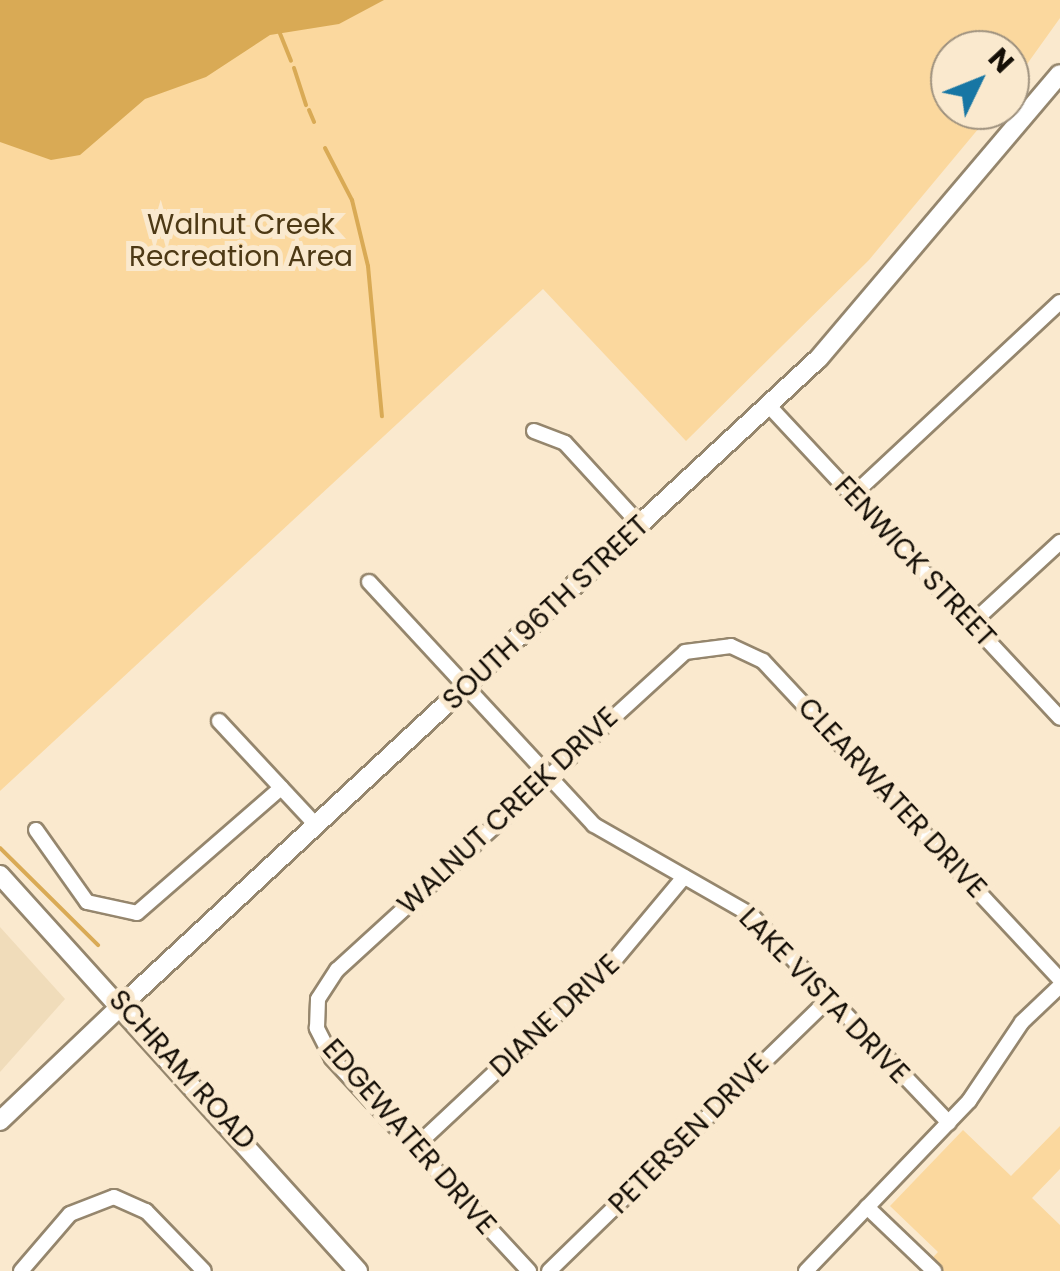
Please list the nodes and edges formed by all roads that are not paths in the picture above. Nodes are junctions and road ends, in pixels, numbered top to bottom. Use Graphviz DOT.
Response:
graph roads {
  1 [pos="1060,74"];
  2 [pos="1060,302"];
  3 [pos="770,407"];
  4 [pos="534,432"];
  5 [pos="853,495"];
  6 [pos="641,526"];
  7 [pos="1060,542"];
  8 [pos="369,582"];
  9 [pos="972,624"];
  10 [pos="707,646"];
  11 [pos="466,686"];
  12 [pos="1060,718"];
  13 [pos="219,721"];
  14 [pos="547,775"];
  15 [pos="281,788"];
  16 [pos="316,825"];
  17 [pos="36,830"];
  18 [pos="0,875"];
  19 [pos="684,877"];
  20 [pos="1060,982"];
  21 [pos="321,992"];
  22 [pos="830,998"];
  23 [pos="123,1004"];
  24 [pos="0,1121"];
  25 [pos="949,1123"];
  26 [pos="415,1147"];
  27 [pos="867,1207"];
  28 [pos="21,1271"];
  29 [pos="204,1271"];
  30 [pos="358,1271"];
  31 [pos="530,1271"];
  32 [pos="548,1271"];
  33 [pos="806,1271"];
  34 [pos="934,1271"];
  1 -- 3 [label="main road, SOUTH 96TH STREET"];
  2 -- 5 [label="street"];
  3 -- 5 [label="street, FENWICK STREET"];
  3 -- 6 [label="main road, SOUTH 96TH STREET"];
  4 -- 6 [label="street"];
  5 -- 9 [label="street, FENWICK STREET"];
  6 -- 11 [label="main road, SOUTH 96TH STREET"];
  7 -- 9 [label="street"];
  8 -- 11 [label="street, LAKE VISTA DRIVE"];
  9 -- 12 [label="street, FENWICK STREET"];
  10 -- 14 [label="street, WALNUT CREEK DRIVE"];
  10 -- 20 [label="street, CLEARWATER DRIVE"];
  11 -- 14 [label="street, LAKE VISTA DRIVE"];
  11 -- 16 [label="main road, SOUTH 96TH STREET"];
  13 -- 15 [label="street"];
  14 -- 19 [label="street, LAKE VISTA DRIVE"];
  14 -- 21 [label="street, WALNUT CREEK DRIVE"];
  15 -- 16 [label="street"];
  15 -- 17 [label="street"];
  16 -- 23 [label="main road, SOUTH 96TH STREET"];
  18 -- 23 [label="main road, SCHRAM ROAD"];
  19 -- 22 [label="street, LAKE VISTA DRIVE"];
  19 -- 26 [label="street, DIANE DRIVE"];
  20 -- 25 [label="street"];
  21 -- 26 [label="street, EDGEWATER DRIVE"];
  22 -- 25 [label="street, LAKE VISTA DRIVE"];
  22 -- 32 [label="street, PETERSEN DRIVE"];
  23 -- 24 [label="main road, SOUTH 96TH STREET"];
  23 -- 30 [label="main road, SCHRAM ROAD"];
  25 -- 27 [label="street"];
  26 -- 31 [label="street, EDGEWATER DRIVE"];
  27 -- 33 [label="street"];
  27 -- 34 [label="street"];
  28 -- 29 [label="street"];
}
